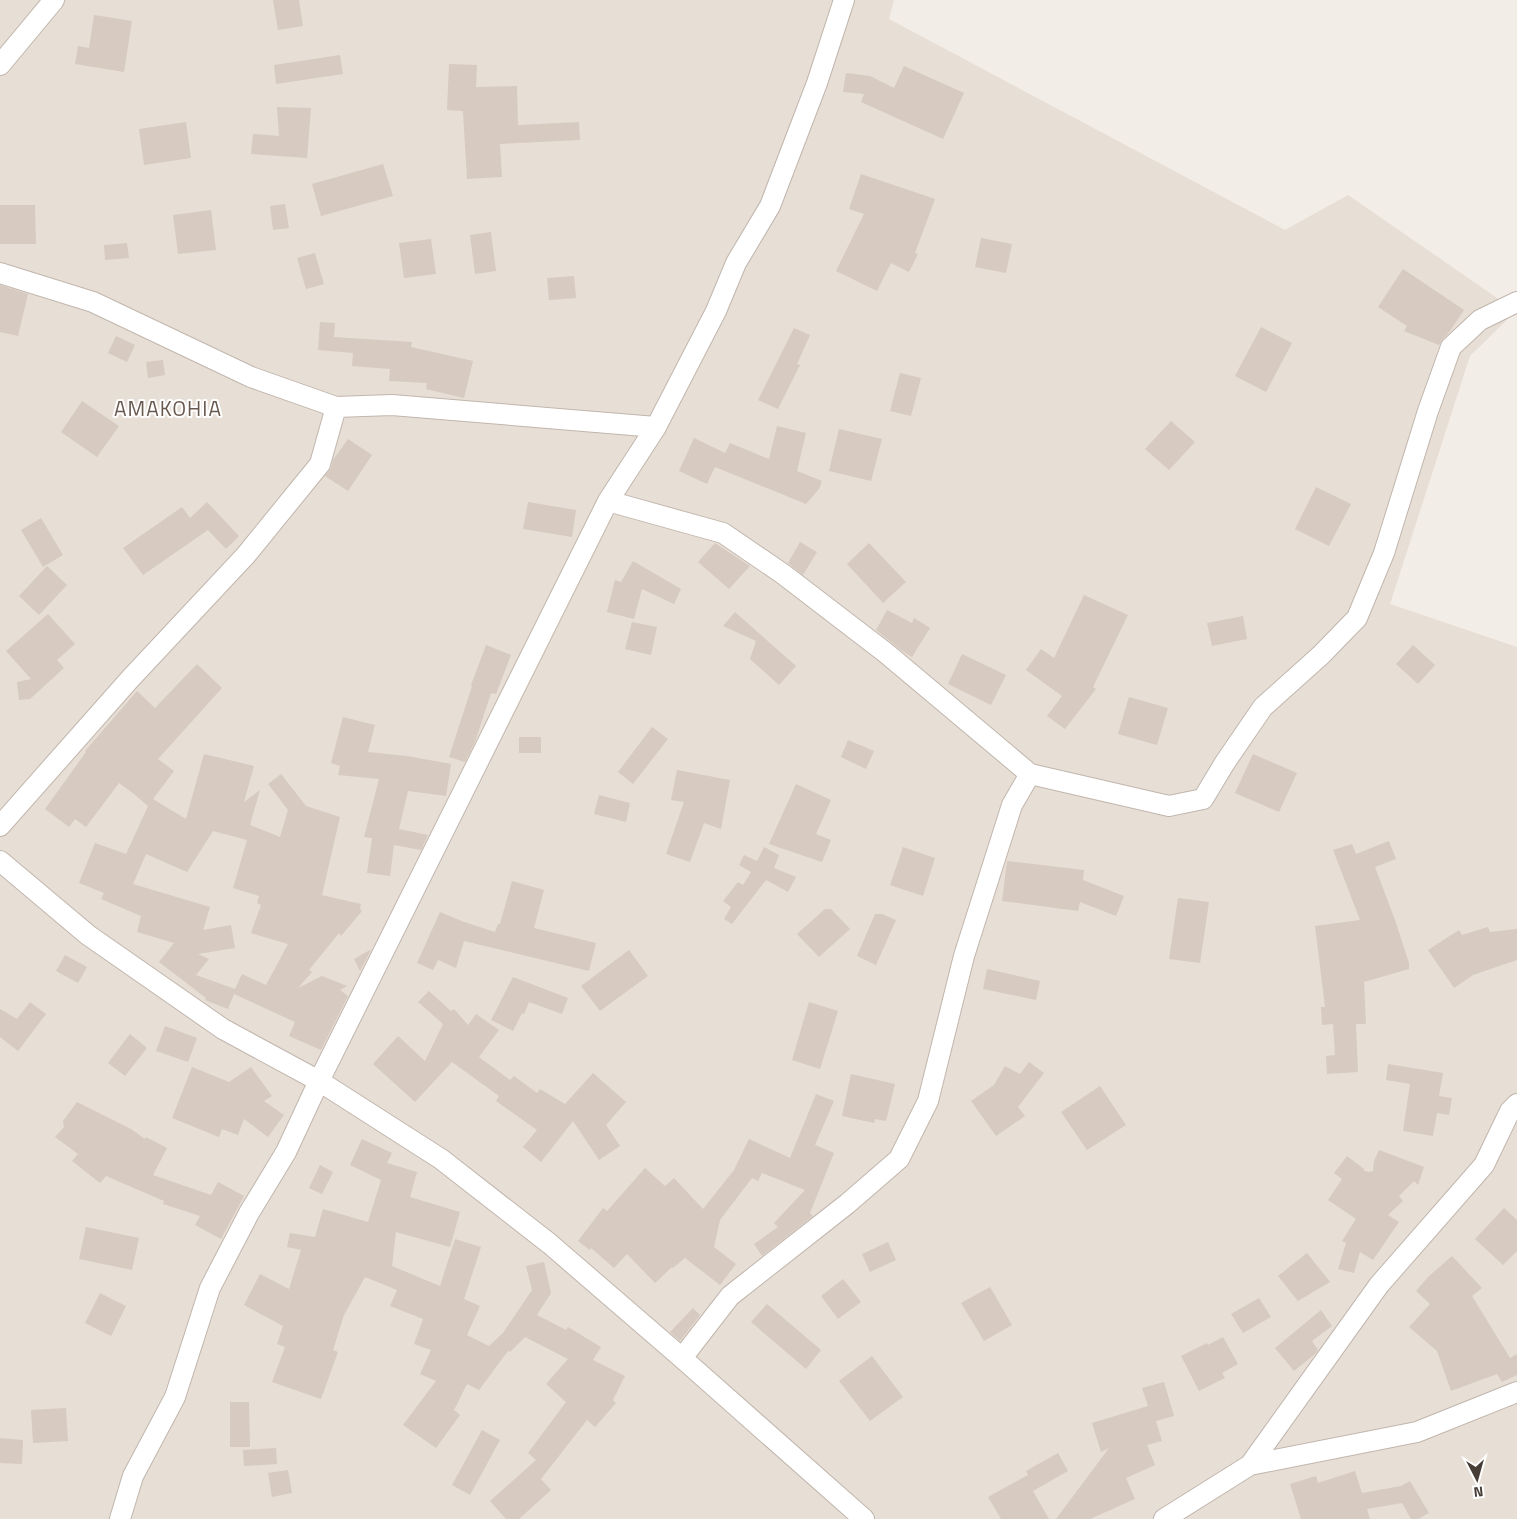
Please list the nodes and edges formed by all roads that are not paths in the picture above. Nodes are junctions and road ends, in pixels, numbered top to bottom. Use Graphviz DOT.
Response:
graph roads {
  1 [pos="54,0"];
  2 [pos="844,0"];
  3 [pos="0,65"];
  4 [pos="0,273"];
  5 [pos="1517,302"];
  6 [pos="336,407"];
  7 [pos="656,427"];
  8 [pos="608,501"];
  9 [pos="1030,774"];
  10 [pos="0,826"];
  11 [pos="0,861"];
  12 [pos="319,1081"];
  13 [pos="1517,1104"];
  14 [pos="682,1358"];
  15 [pos="1517,1392"];
  16 [pos="1250,1465"];
  17 [pos="120,1519"];
  18 [pos="864,1519"];
  19 [pos="1164,1519"];
  1 -- 3 [label="street"];
  2 -- 7 [label="street"];
  4 -- 6 [label="street"];
  5 -- 9 [label="street"];
  6 -- 7 [label="street"];
  6 -- 10 [label="street"];
  7 -- 8 [label="street"];
  8 -- 9 [label="street"];
  8 -- 12 [label="street"];
  9 -- 14 [label="street"];
  11 -- 12 [label="street"];
  12 -- 14 [label="street"];
  12 -- 17 [label="street"];
  13 -- 16 [label="street"];
  14 -- 18 [label="street"];
  15 -- 16 [label="street"];
  16 -- 19 [label="street"];
}
